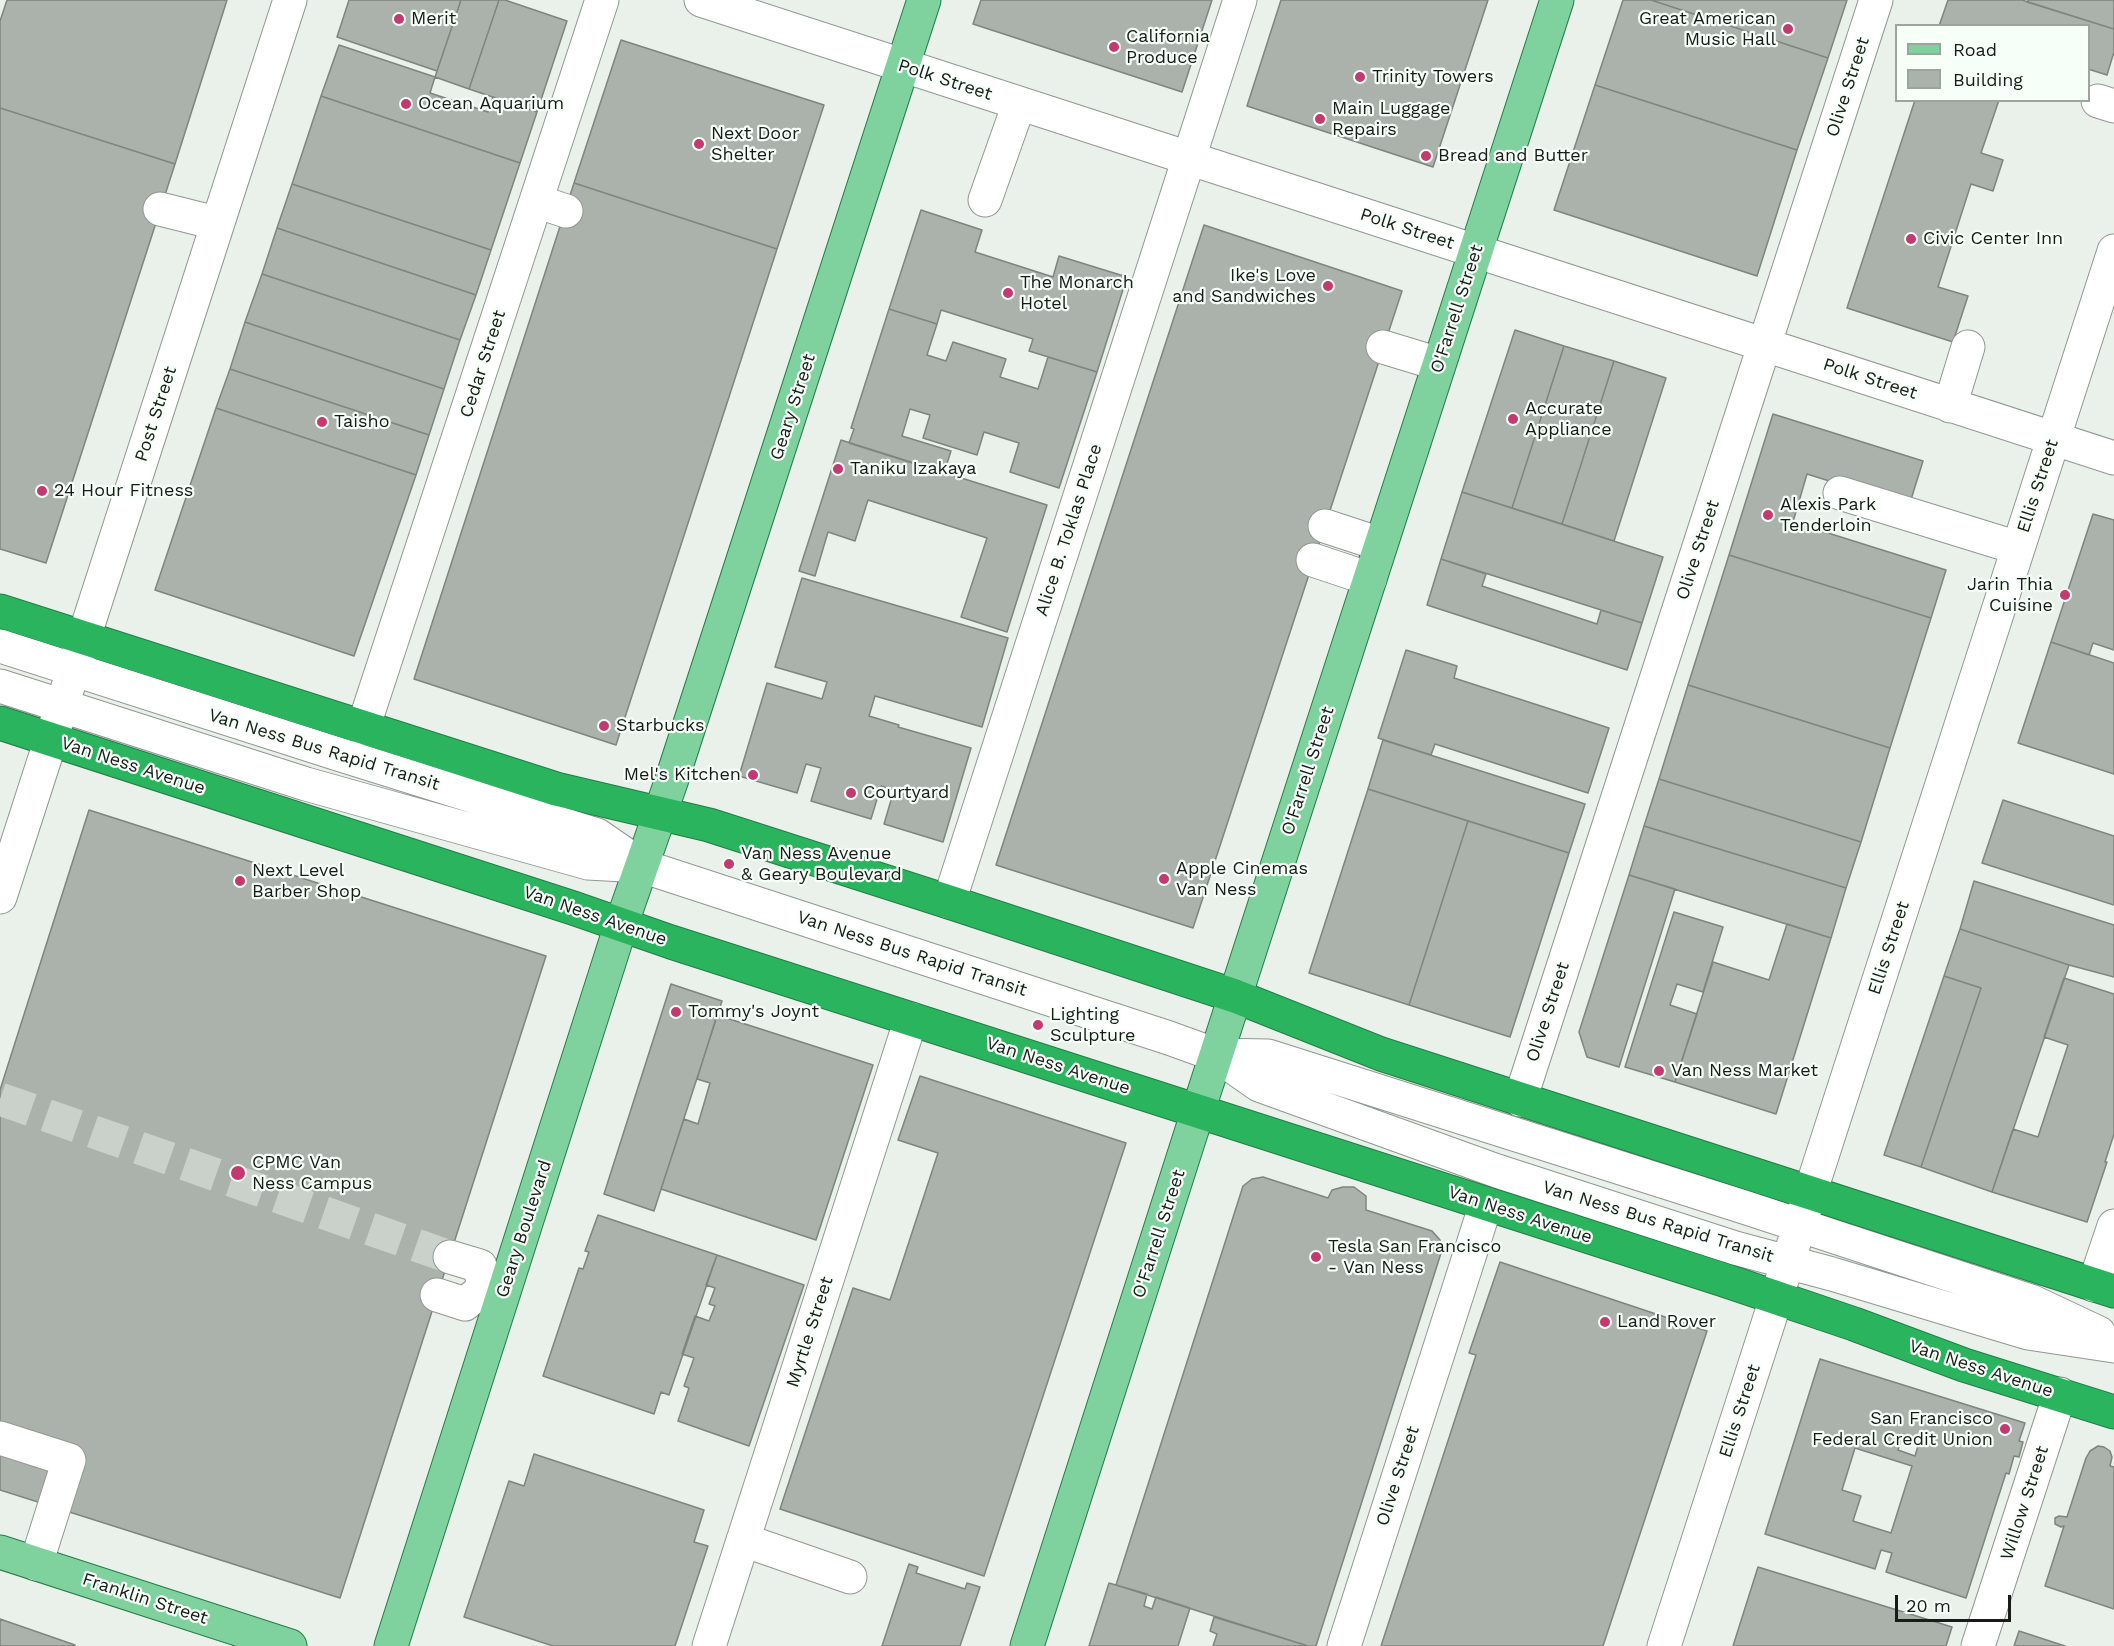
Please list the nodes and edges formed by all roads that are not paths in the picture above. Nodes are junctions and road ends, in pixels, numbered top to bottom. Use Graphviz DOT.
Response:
graph roads {
  1 [pos="290,0"];
  2 [pos="602,0"];
  3 [pos="701,0"];
  4 [pos="924,0"];
  5 [pos="1240,0"];
  6 [pos="1557,0"];
  7 [pos="1876,0"];
  8 [pos="902,66"];
  9 [pos="1019,104"];
  10 [pos="1189,159"];
  11 [pos="986,200"];
  12 [pos="160,209"];
  13 [pos="216,223"];
  14 [pos="1476,251"];
  15 [pos="2114,251"];
  16 [pos="1764,345"];
  17 [pos="1383,347"];
  18 [pos="1968,347"];
  19 [pos="1439,364"];
  20 [pos="1950,406"];
  21 [pos="2054,438"];
  22 [pos="2114,458"];
  23 [pos="1839,493"];
  24 [pos="1325,526"];
  25 [pos="1380,544"];
  26 [pos="2018,548"];
  27 [pos="1313,560"];
  28 [pos="1370,579"];
  29 [pos="0,611"];
  30 [pos="84,639"];
  31 [pos="0,646"];
  32 [pos="73,670"];
  33 [pos="0,686"];
  34 [pos="61,706"];
  35 [pos="0,723"];
  36 [pos="363,728"];
  37 [pos="51,740"];
  38 [pos="660,813"];
  39 [pos="642,866"];
  40 [pos="0,897"];
  41 [pos="949,902"];
  42 [pos="621,925"];
  43 [pos="1235,996"];
  44 [pos="911,1019"];
  45 [pos="1216,1056"];
  46 [pos="1520,1100"];
  47 [pos="1198,1111"];
  48 [pos="1810,1192"];
  49 [pos="1486,1204"];
  50 [pos="1799,1225"];
  51 [pos="2114,1226"];
  52 [pos="450,1257"];
  53 [pos="1787,1262"];
  54 [pos="2104,1288"];
  55 [pos="493,1291"];
  56 [pos="437,1295"];
  57 [pos="1776,1298"];
  58 [pos="2114,1340"];
  59 [pos="2114,1346"];
  60 [pos="2060,1394"];
  61 [pos="2114,1412"];
  62 [pos="0,1438"];
  63 [pos="743,1540"];
  64 [pos="0,1552"];
  65 [pos="36,1564"];
  66 [pos="850,1577"];
  67 [pos="290,1646"];
  68 [pos="391,1646"];
  69 [pos="709,1646"];
  70 [pos="1028,1646"];
  71 [pos="1344,1646"];
  72 [pos="1664,1646"];
  73 [pos="1978,1646"];
  1 -- 13 [label="street, Post Street"];
  2 -- 36 [label="street, Cedar Street"];
  3 -- 8 [label="street, Polk Street"];
  4 -- 8 [label="main road, Geary Street"];
  5 -- 10 [label="street"];
  6 -- 14 [label="main road, O'Farrell Street"];
  7 -- 16 [label="street, Olive Street"];
  8 -- 9 [label="street, Polk Street"];
  8 -- 38 [label="main road, Geary Street"];
  9 -- 10 [label="street, Polk Street"];
  9 -- 11 [label="street"];
  10 -- 14 [label="street, Polk Street"];
  10 -- 41 [label="street, Alice B. Toklas Place"];
  12 -- 13 [label="street"];
  13 -- 30 [label="street, Post Street"];
  14 -- 16 [label="street, Polk Street"];
  14 -- 19 [label="main road, O'Farrell Street"];
  15 -- 21 [label="street, Ellis Street"];
  16 -- 20 [label="street, Polk Street"];
  16 -- 46 [label="street, Olive Street"];
  17 -- 19 [label="street"];
  18 -- 20 [label="street"];
  19 -- 25 [label="main road, O'Farrell Street"];
  20 -- 21 [label="street, Polk Street"];
  21 -- 22 [label="street, Polk Street"];
  21 -- 26 [label="street, Ellis Street"];
  23 -- 26 [label="street"];
  24 -- 25 [label="street"];
  25 -- 28 [label="main road, O'Farrell Street"];
  26 -- 48 [label="street, Ellis Street"];
  27 -- 28 [label="street"];
  28 -- 43 [label="main road, O'Farrell Street"];
  29 -- 30 [label="highway"];
  30 -- 32 [label="street, Post Street"];
  30 -- 36 [label="highway"];
  31 -- 32 [label="street, Van Ness Bus Rapid Transit"];
  32 -- 34 [label="street, Post Street"];
  32 -- 39 [label="street, Van Ness Bus Rapid Transit"];
  33 -- 34 [label="street, Van Ness Bus Rapid Transit"];
  34 -- 37 [label="street, Post Street"];
  34 -- 39 [label="street, Van Ness Bus Rapid Transit"];
  35 -- 37 [label="highway, Van Ness Avenue"];
  36 -- 38 [label="highway"];
  37 -- 40 [label="street, Post Street"];
  37 -- 42 [label="highway, Van Ness Avenue"];
  38 -- 39 [label="main road, Geary Boulevard"];
  38 -- 41 [label="highway"];
  39 -- 42 [label="main road, Geary Boulevard"];
  39 -- 45 [label="street, Van Ness Bus Rapid Transit"];
  41 -- 43 [label="highway"];
  42 -- 44 [label="highway, Van Ness Avenue"];
  42 -- 55 [label="main road, Geary Boulevard"];
  43 -- 45 [label="main road, O'Farrell Street"];
  43 -- 46 [label="highway"];
  44 -- 47 [label="highway, Van Ness Avenue"];
  44 -- 63 [label="street, Myrtle Street"];
  45 -- 47 [label="main road, O'Farrell Street"];
  45 -- 50 [label="street, Van Ness Bus Rapid Transit"];
  45 -- 53 [label="street, Van Ness Bus Rapid Transit"];
  46 -- 48 [label="highway"];
  47 -- 49 [label="highway, Van Ness Avenue"];
  47 -- 70 [label="main road, O'Farrell Street"];
  48 -- 50 [label="street, Ellis Street"];
  48 -- 54 [label="highway"];
  49 -- 57 [label="highway, Van Ness Avenue"];
  49 -- 71 [label="street, Olive Street"];
  50 -- 53 [label="street, Ellis Street"];
  50 -- 58 [label="street, Van Ness Bus Rapid Transit"];
  51 -- 54 [label="street"];
  52 -- 55 [label="street"];
  53 -- 57 [label="street, Ellis Street"];
  53 -- 59 [label="street, Van Ness Bus Rapid Transit"];
  55 -- 56 [label="street"];
  55 -- 68 [label="main road, Geary Boulevard"];
  57 -- 60 [label="highway, Van Ness Avenue"];
  57 -- 72 [label="street, Ellis Street"];
  60 -- 61 [label="highway, Van Ness Avenue"];
  60 -- 73 [label="street, Willow Street"];
  62 -- 65 [label="street"];
  63 -- 66 [label="street"];
  63 -- 69 [label="street, Myrtle Street"];
  64 -- 65 [label="main road, Franklin Street"];
  65 -- 67 [label="main road, Franklin Street"];
}
